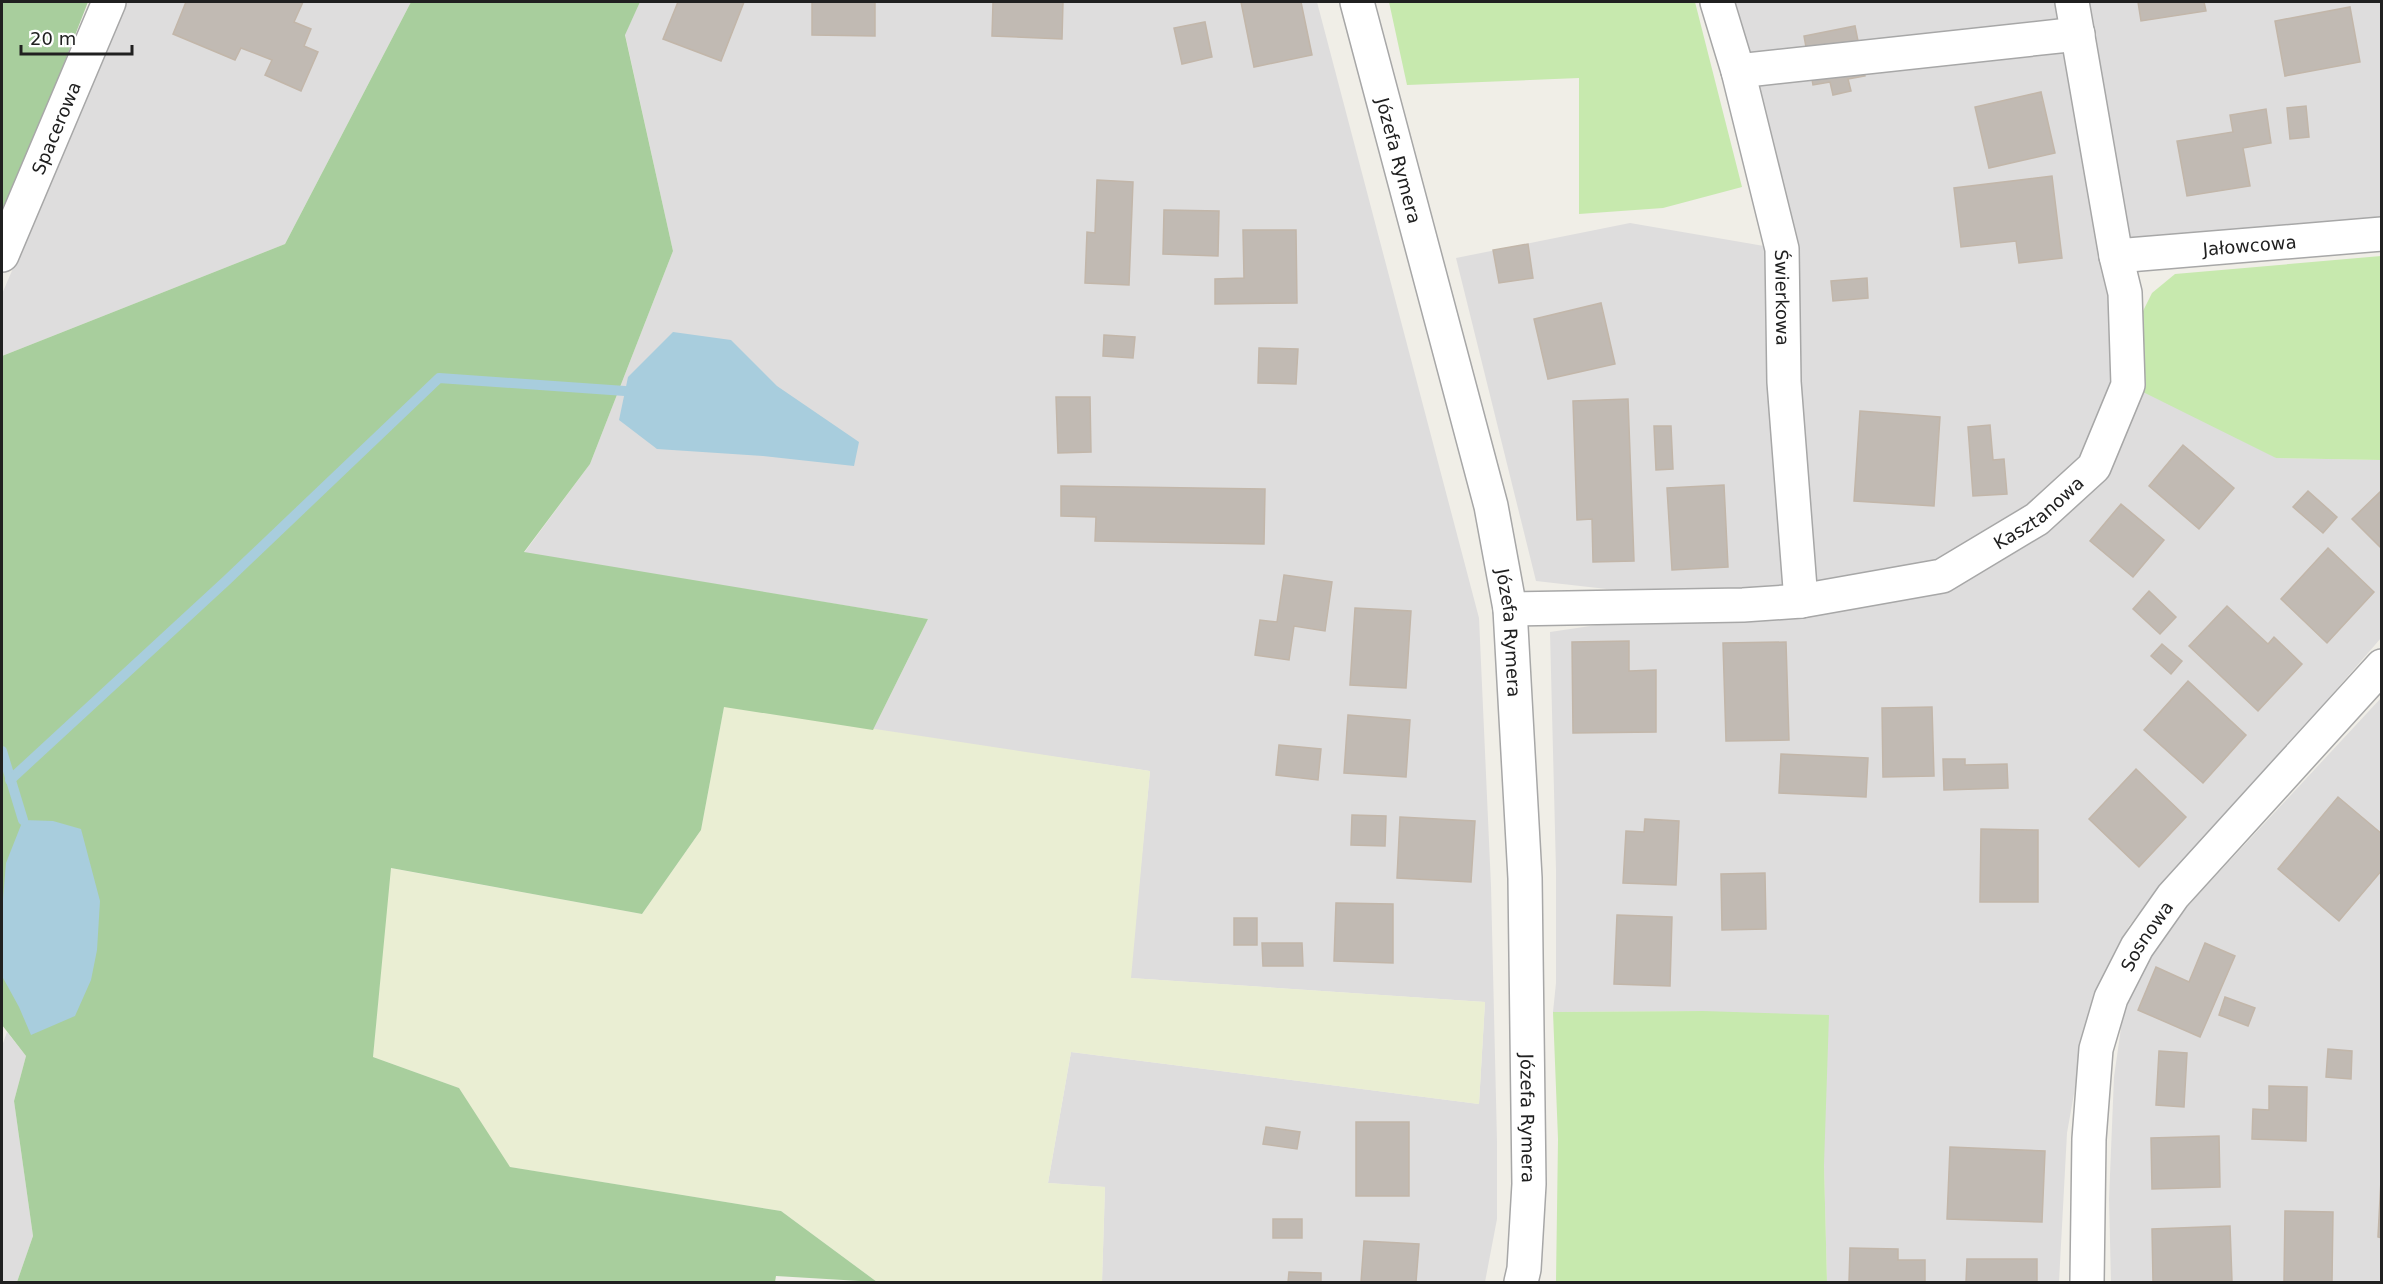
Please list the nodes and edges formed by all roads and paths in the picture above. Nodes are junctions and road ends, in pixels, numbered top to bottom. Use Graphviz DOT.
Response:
graph roads {
  1 [pos="109,2"];
  2 [pos="1357,2"];
  3 [pos="1717,2"];
  4 [pos="2072,2"];
  5 [pos="2078,34"];
  6 [pos="1738,71"];
  7 [pos="2382,234"];
  8 [pos="2,255"];
  9 [pos="2116,256"];
  10 [pos="1801,601"];
  11 [pos="1510,609"];
  12 [pos="2382,666"];
  13 [pos="1521,1282"];
  14 [pos="2088,1282"];
  1 -- 8 [label="street, Spacerowa"];
  2 -- 11 [label="street, Józefa Rymera"];
  3 -- 6 [label="street, Świerkowa"];
  4 -- 5 [label="street, Kasztanowa"];
  5 -- 6 [label="street"];
  5 -- 9 [label="street, Kasztanowa"];
  6 -- 10 [label="street, Świerkowa"];
  7 -- 9 [label="street, Jałowcowa"];
  9 -- 10 [label="street, Kasztanowa"];
  10 -- 11 [label="street, Kasztanowa"];
  11 -- 13 [label="street, Józefa Rymera"];
  12 -- 14 [label="street, Sosnowa"];
}
